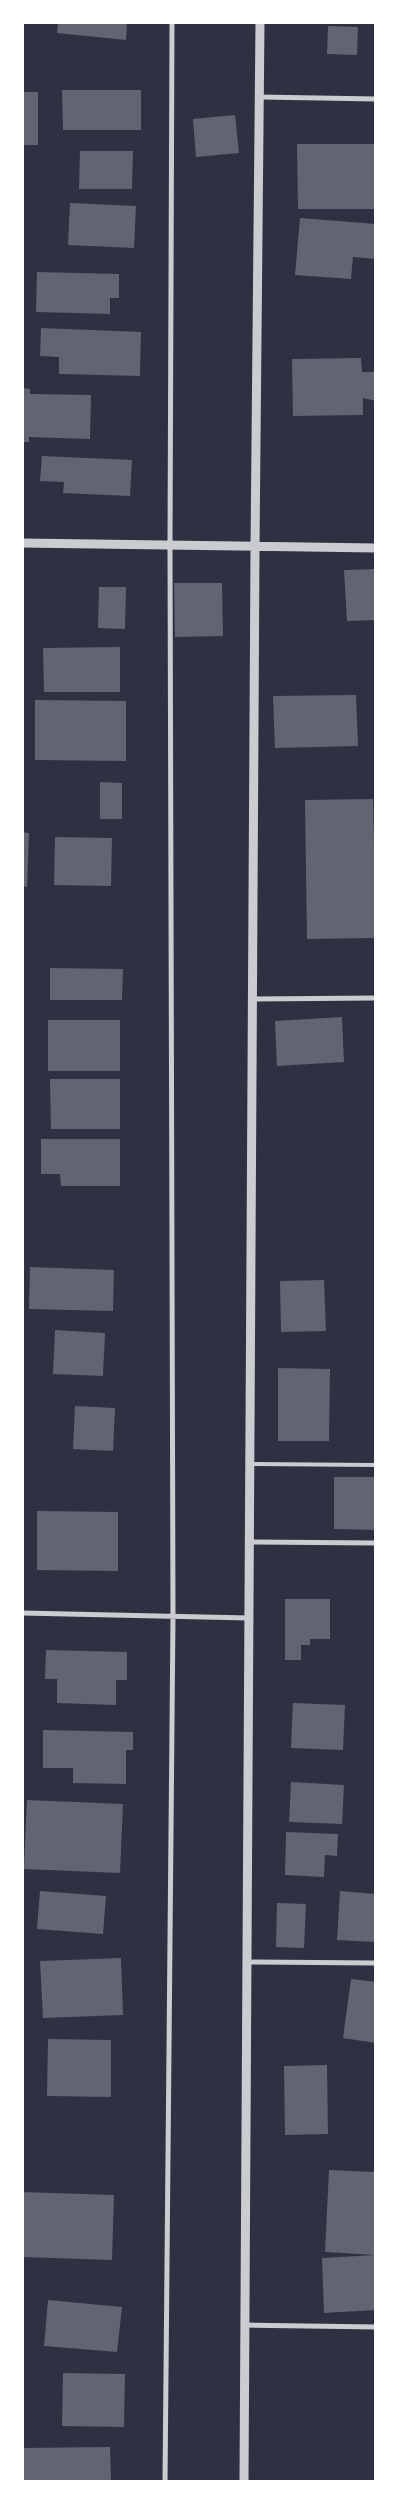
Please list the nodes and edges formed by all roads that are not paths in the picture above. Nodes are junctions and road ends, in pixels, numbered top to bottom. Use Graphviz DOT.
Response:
graph roads {
  1 [pos="172,22"];
  2 [pos="260,22"];
  3 [pos="260,97"];
  4 [pos="376,99"];
  5 [pos="22,543"];
  6 [pos="170,546"];
  7 [pos="255,548"];
  8 [pos="376,548"];
  9 [pos="376,998"];
  10 [pos="252,1000"];
  11 [pos="249,1464"];
  12 [pos="376,1465"];
  13 [pos="249,1542"];
  14 [pos="376,1543"];
  15 [pos="22,1614"];
  16 [pos="172,1616"];
  17 [pos="248,1618"];
  18 [pos="247,1962"];
  19 [pos="376,1962"];
  20 [pos="245,2325"];
  21 [pos="376,2327"];
  22 [pos="165,2482"];
  23 [pos="244,2482"];
  1 -- 6 [label="street"];
  2 -- 3 [label="street"];
  3 -- 4 [label="street"];
  3 -- 7 [label="street"];
  5 -- 6 [label="street"];
  6 -- 7 [label="street"];
  6 -- 16 [label="street"];
  7 -- 8 [label="street"];
  7 -- 10 [label="street"];
  9 -- 10 [label="street"];
  10 -- 11 [label="street"];
  11 -- 12 [label="lane"];
  11 -- 13 [label="street"];
  13 -- 14 [label="street"];
  13 -- 17 [label="street"];
  15 -- 16 [label="street"];
  16 -- 17 [label="street"];
  16 -- 22 [label="street"];
  17 -- 18 [label="street"];
  18 -- 19 [label="street"];
  18 -- 20 [label="street"];
  20 -- 21 [label="street"];
  20 -- 23 [label="street"];
}
